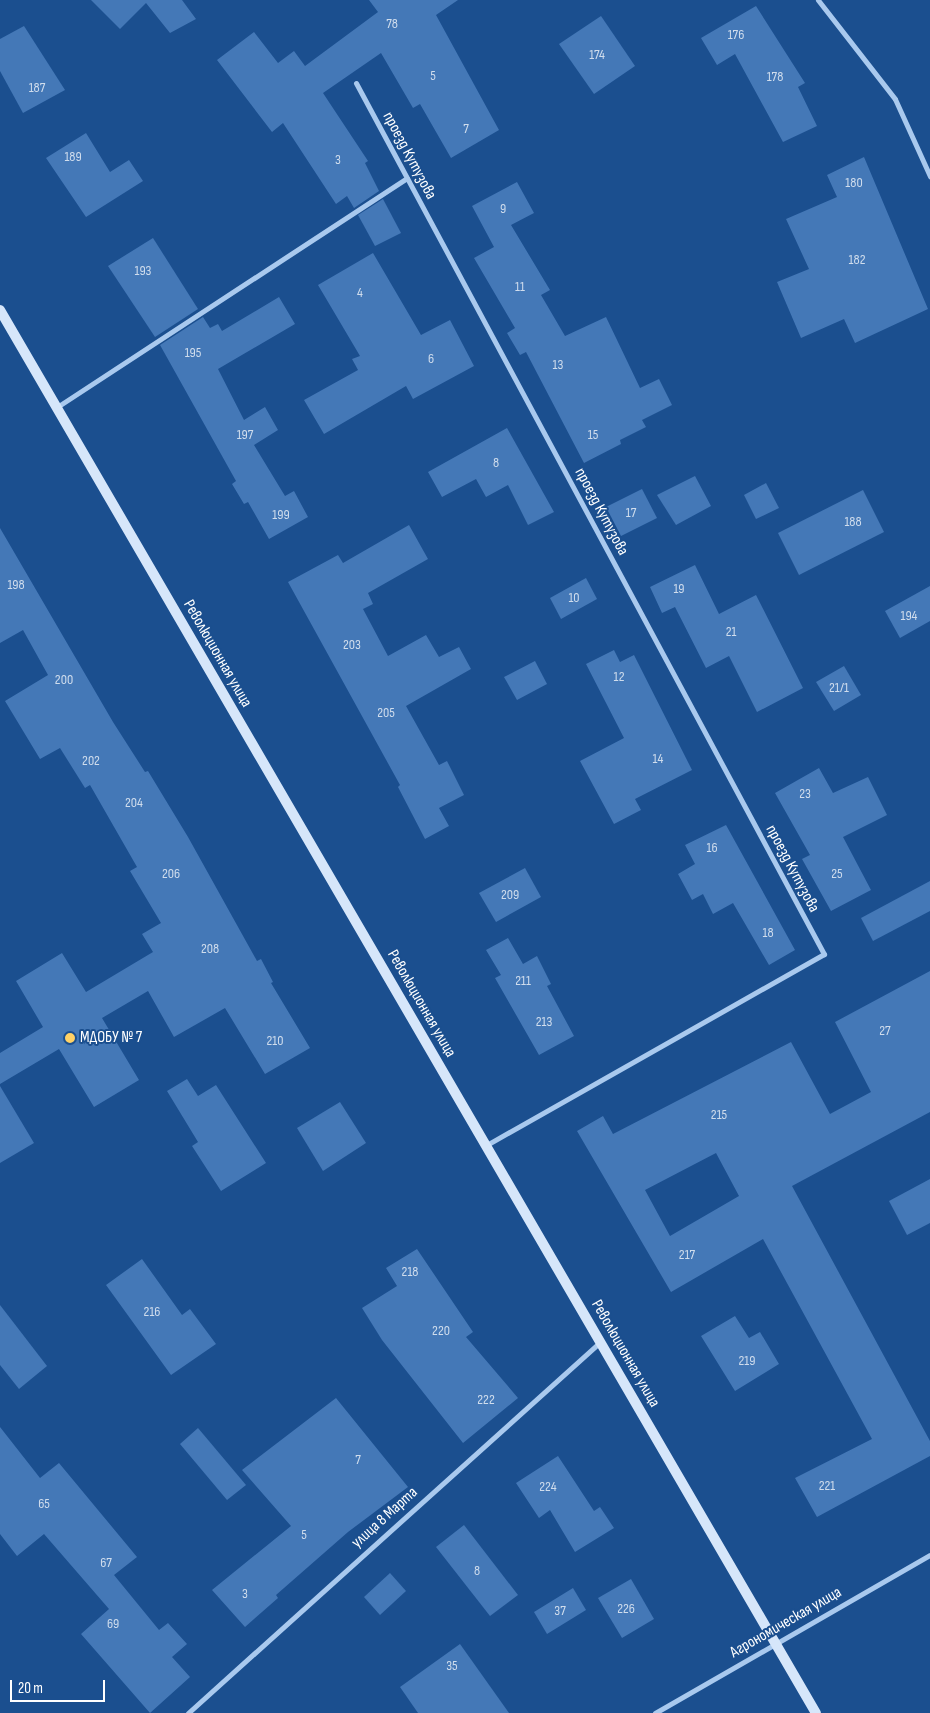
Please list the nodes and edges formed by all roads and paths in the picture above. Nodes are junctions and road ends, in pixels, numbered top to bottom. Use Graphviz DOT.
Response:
graph roads {
  1 [pos="818,0"];
  2 [pos="356,83"];
  3 [pos="930,176"];
  4 [pos="407,178"];
  5 [pos="0,310"];
  6 [pos="56,407"];
  7 [pos="486,1145"];
  8 [pos="600,1342"];
  9 [pos="930,1556"];
  10 [pos="777,1643"];
  11 [pos="188,1713"];
  12 [pos="655,1713"];
  13 [pos="816,1713"];
  1 -- 3 [label="street"];
  2 -- 4 [label="street, проезд Кутузова"];
  4 -- 6 [label="street"];
  4 -- 7 [label="street, проезд Кутузова"];
  5 -- 6 [label="street, Революционная улица"];
  6 -- 7 [label="street, Революционная улица"];
  7 -- 8 [label="street, Революционная улица"];
  8 -- 10 [label="street, Революционная улица"];
  8 -- 11 [label="street, улица 8 Марта"];
  9 -- 10 [label="street, Агрономическая улица"];
  10 -- 12 [label="street, Агрономическая улица"];
  10 -- 13 [label="street, Революционная улица"];
}
